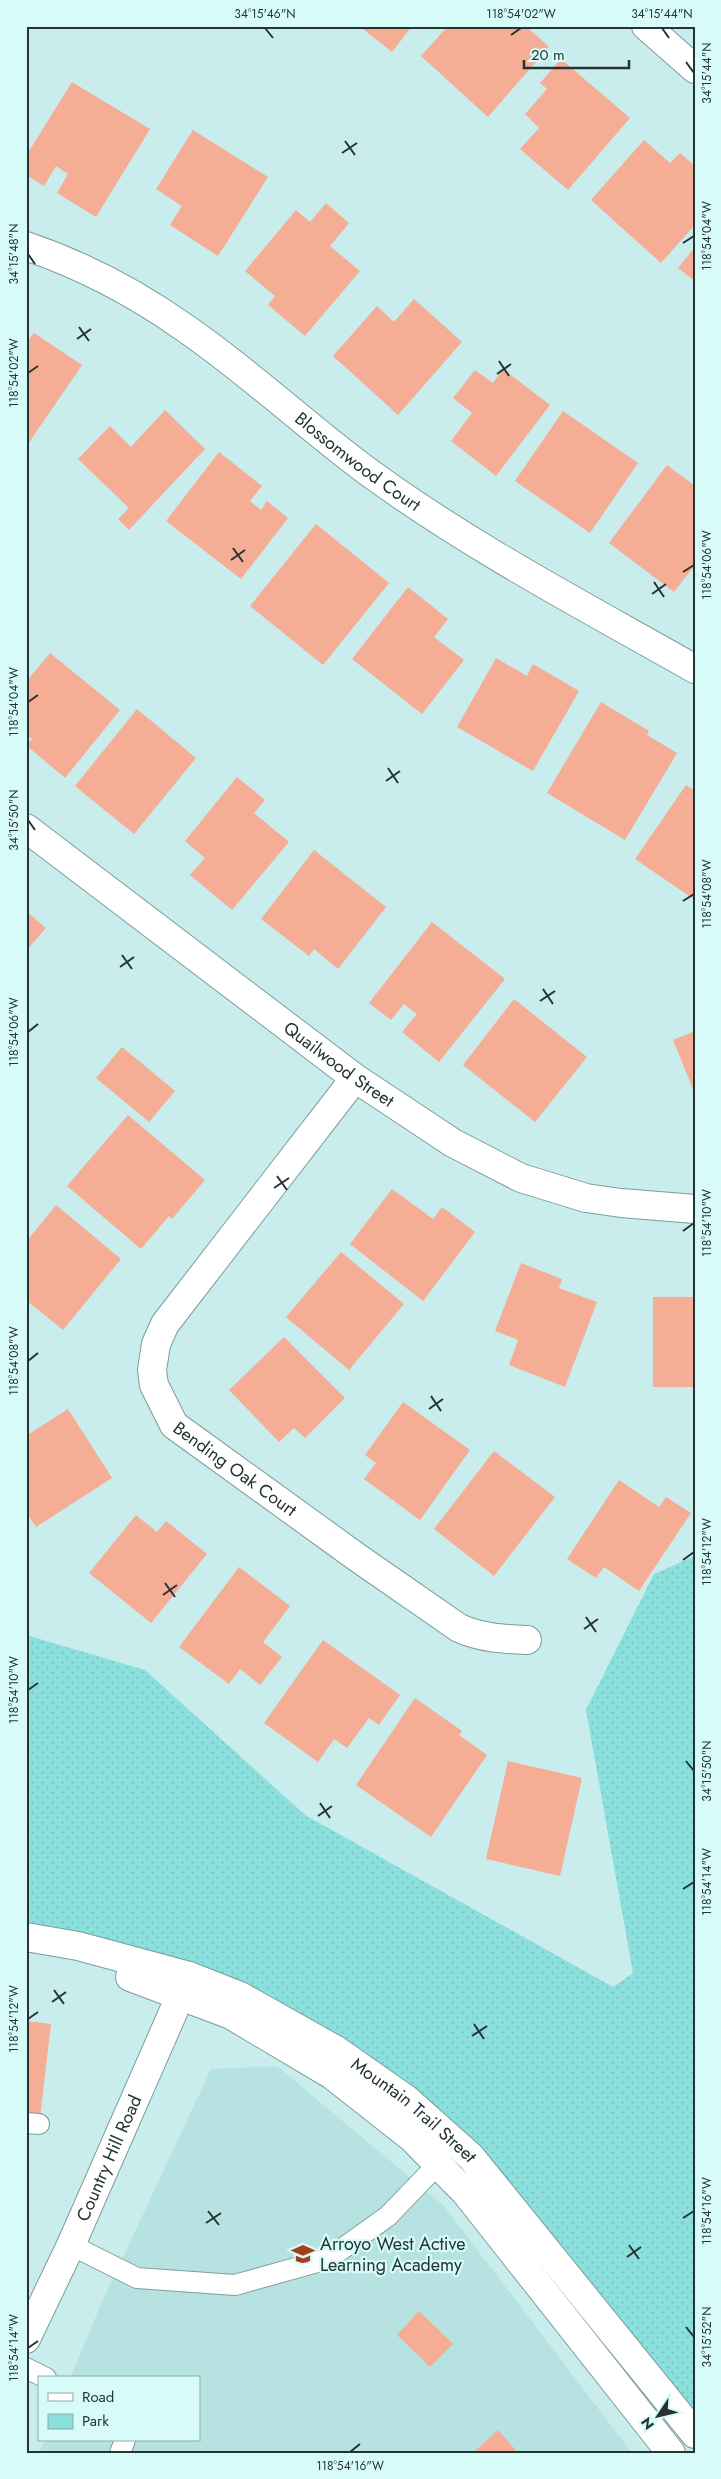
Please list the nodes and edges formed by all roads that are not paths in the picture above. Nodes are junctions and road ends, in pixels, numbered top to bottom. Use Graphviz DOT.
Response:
graph roads {
  1 [pos="646,26"];
  2 [pos="695,69"];
  3 [pos="26,246"];
  4 [pos="695,669"];
  5 [pos="26,828"];
  6 [pos="355,1078"];
  7 [pos="695,1209"];
  8 [pos="527,1640"];
  9 [pos="26,1937"];
  10 [pos="26,1954"];
  11 [pos="186,1986"];
  12 [pos="438,2164"];
  13 [pos="71,2245"];
  14 [pos="26,2339"];
  15 [pos="26,2368"];
  16 [pos="42,2376"];
  17 [pos="695,2434"];
  18 [pos="671,2453"];
  1 -- 2 [label="street"];
  3 -- 4 [label="street, Blossomwood Court"];
  5 -- 6 [label="street, Quailwood Street"];
  6 -- 7 [label="street, Quailwood Street"];
  6 -- 8 [label="street, Bending Oak Court"];
  9 -- 11 [label="street, Mountain Trail Street"];
  10 -- 11 [label="street, Mountain Trail Street"];
  11 -- 12 [label="street, Mountain Trail Street"];
  11 -- 13 [label="street, Country Hill Road"];
  11 -- 17 [label="street, Mountain Trail Street"];
  12 -- 13 [label="lane"];
  12 -- 18 [label="street, Mountain Trail Street"];
  13 -- 14 [label="street, Country Hill Road"];
  15 -- 16 [label="lane"];
}
